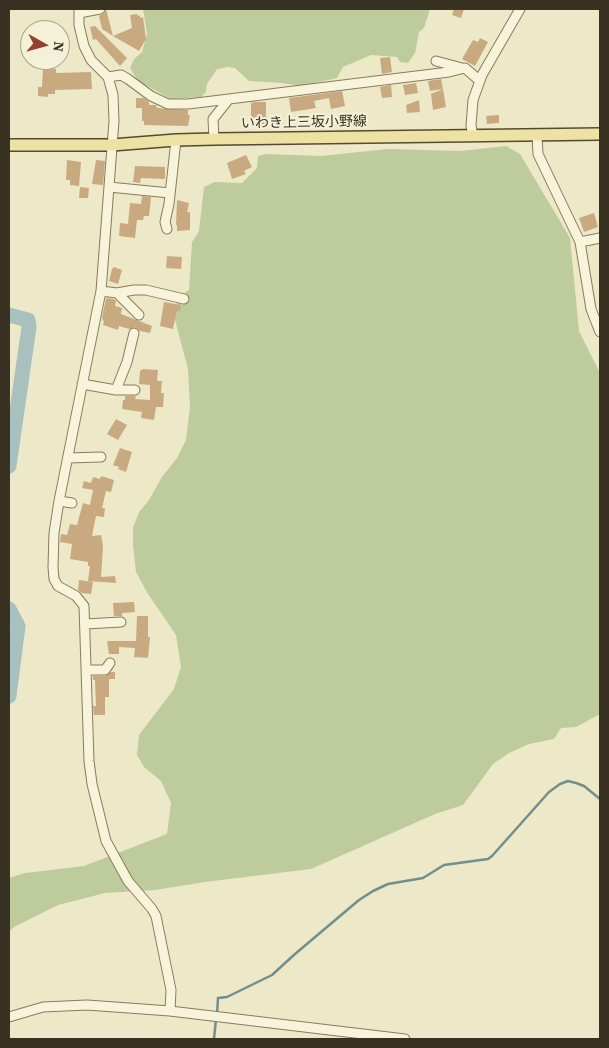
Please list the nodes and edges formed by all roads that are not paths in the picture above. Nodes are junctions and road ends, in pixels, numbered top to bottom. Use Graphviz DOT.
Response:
graph roads {
  1 [pos="100,9"];
  2 [pos="520,9"];
  3 [pos="79,11"];
  4 [pos="436,61"];
  5 [pos="465,68"];
  6 [pos="108,77"];
  7 [pos="480,81"];
  8 [pos="229,99"];
  9 [pos="600,134"];
  10 [pos="473,135"];
  11 [pos="537,135"];
  12 [pos="214,139"];
  13 [pos="176,140"];
  14 [pos="112,145"];
  15 [pos="9,146"];
  16 [pos="109,187"];
  17 [pos="170,193"];
  18 [pos="167,229"];
  19 [pos="600,238"];
  20 [pos="580,242"];
  21 [pos="101,291"];
  22 [pos="118,293"];
  23 [pos="184,299"];
  24 [pos="139,315"];
  25 [pos="600,332"];
  26 [pos="134,333"];
  27 [pos="82,384"];
  28 [pos="116,390"];
  29 [pos="135,390"];
  30 [pos="101,457"];
  31 [pos="68,458"];
  32 [pos="59,501"];
  33 [pos="72,503"];
  34 [pos="121,622"];
  35 [pos="85,624"];
  36 [pos="110,663"];
  37 [pos="86,670"];
  38 [pos="170,1011"];
  39 [pos="9,1017"];
  40 [pos="405,1039"];
  1 -- 3 [label="street"];
  2 -- 7 [label="street"];
  3 -- 6 [label="street"];
  4 -- 5 [label="street"];
  5 -- 7 [label="street"];
  5 -- 8 [label="street"];
  6 -- 8 [label="street"];
  6 -- 14 [label="street"];
  7 -- 10 [label="street"];
  8 -- 12 [label="street"];
  9 -- 11 [label="main road, いわき上三坂小野線"];
  10 -- 11 [label="main road, いわき上三坂小野線"];
  10 -- 12 [label="main road, いわき上三坂小野線"];
  11 -- 20 [label="street"];
  12 -- 13 [label="main road, いわき上三坂小野線"];
  13 -- 14 [label="main road, いわき上三坂小野線"];
  13 -- 17 [label="street"];
  14 -- 15 [label="main road, いわき上三坂小野線"];
  14 -- 16 [label="street"];
  16 -- 17 [label="street"];
  16 -- 21 [label="street"];
  17 -- 18 [label="street"];
  19 -- 20 [label="street"];
  20 -- 25 [label="street"];
  21 -- 22 [label="street"];
  21 -- 27 [label="street"];
  22 -- 23 [label="street"];
  22 -- 24 [label="street"];
  26 -- 28 [label="street"];
  27 -- 28 [label="street"];
  27 -- 31 [label="street"];
  28 -- 29 [label="street"];
  30 -- 31 [label="street"];
  31 -- 32 [label="street"];
  32 -- 33 [label="street"];
  32 -- 35 [label="street"];
  34 -- 35 [label="street"];
  35 -- 37 [label="street"];
  36 -- 37 [label="street"];
  37 -- 38 [label="street"];
  38 -- 39 [label="street"];
  38 -- 40 [label="street"];
}
